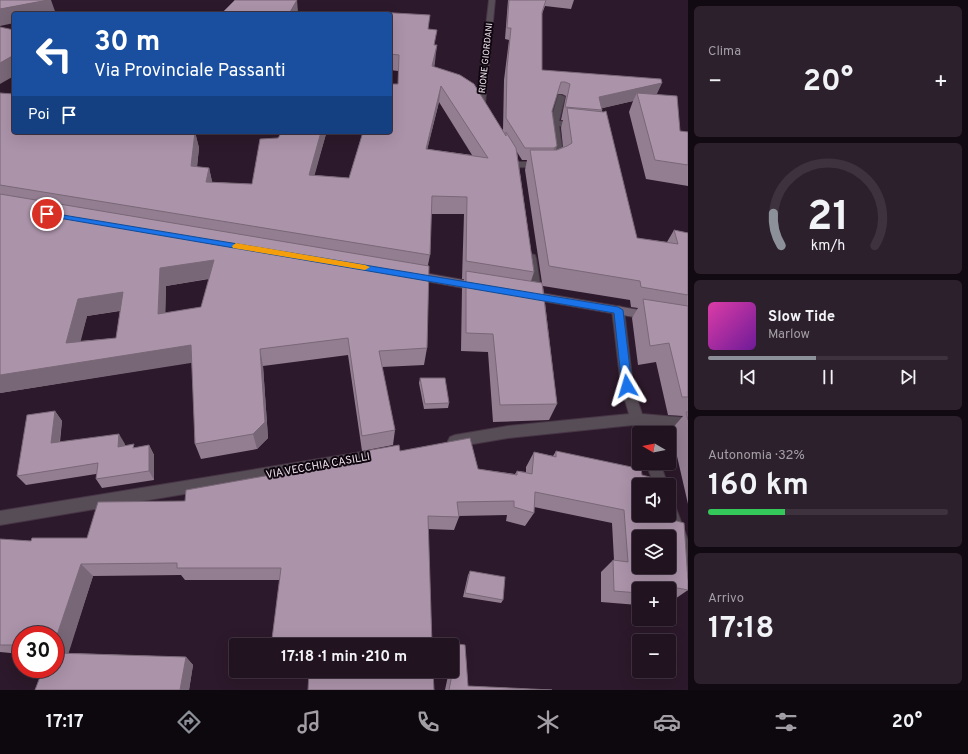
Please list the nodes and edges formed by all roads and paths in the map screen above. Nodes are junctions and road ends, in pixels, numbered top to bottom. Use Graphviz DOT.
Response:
graph roads {
  1 [pos="492,0"];
  2 [pos="561,97"];
  3 [pos="489,117"];
  4 [pos="554,123"];
  5 [pos="590,126"];
  6 [pos="519,175"];
  7 [pos="530,251"];
  8 [pos="402,274"];
  9 [pos="489,288"];
  10 [pos="520,293"];
  11 [pos="536,296"];
  12 [pos="618,310"];
  13 [pos="665,318"];
  14 [pos="637,419"];
  15 [pos="688,424"];
  16 [pos="640,426"];
  17 [pos="440,444"];
  18 [pos="395,452"];
  19 [pos="0,518"];
  20 [pos="674,522"];
  21 [pos="688,561"];
  1 -- 3 [label="street, RIONE GIORDANI"];
  2 -- 4 [label="street"];
  4 -- 5 [label="street"];
  4 -- 6 [label="street"];
  7 -- 11 [label="street"];
  8 -- 9 [label="main road"];
  10 -- 11 [label="main road"];
  11 -- 12 [label="main road"];
  12 -- 13 [label="main road"];
  12 -- 14 [label="street"];
  14 -- 15 [label="street"];
  14 -- 16 [label="street"];
  14 -- 17 [label="street"];
  18 -- 19 [label="street, VIA VECCHIA CASILLI"];
  20 -- 21 [label="street"];
}
